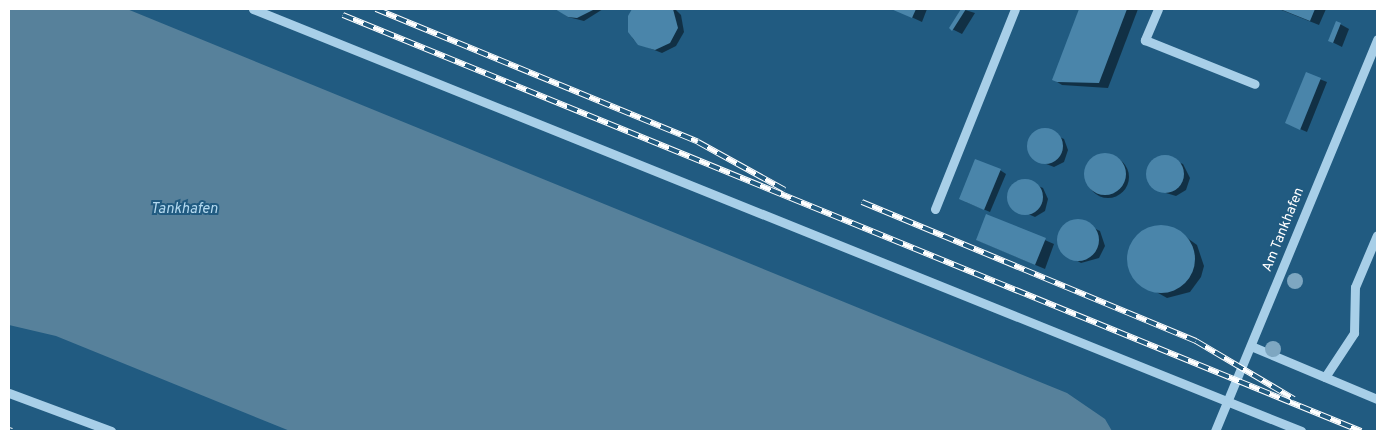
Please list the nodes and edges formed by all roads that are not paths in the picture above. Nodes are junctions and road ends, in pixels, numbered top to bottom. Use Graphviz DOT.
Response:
graph roads {
  1 [pos="253,9"];
  2 [pos="1015,9"];
  3 [pos="1158,9"];
  4 [pos="1377,39"];
  5 [pos="1255,84"];
  6 [pos="935,208"];
  7 [pos="1377,235"];
  8 [pos="1251,346"];
  9 [pos="1325,377"];
  10 [pos="9,393"];
  11 [pos="1377,399"];
  12 [pos="1228,401"];
  13 [pos="111,431"];
  14 [pos="1215,431"];
  15 [pos="1301,431"];
  1 -- 12 [label="street"];
  2 -- 6 [label="street"];
  3 -- 5 [label="street"];
  4 -- 8 [label="street, Am Tankhafen"];
  7 -- 9 [label="street"];
  8 -- 9 [label="street"];
  8 -- 12 [label="street, Am Tankhafen"];
  9 -- 11 [label="street"];
  10 -- 13 [label="street"];
  12 -- 14 [label="street, Am Tankhafen"];
  12 -- 15 [label="street"];
}
